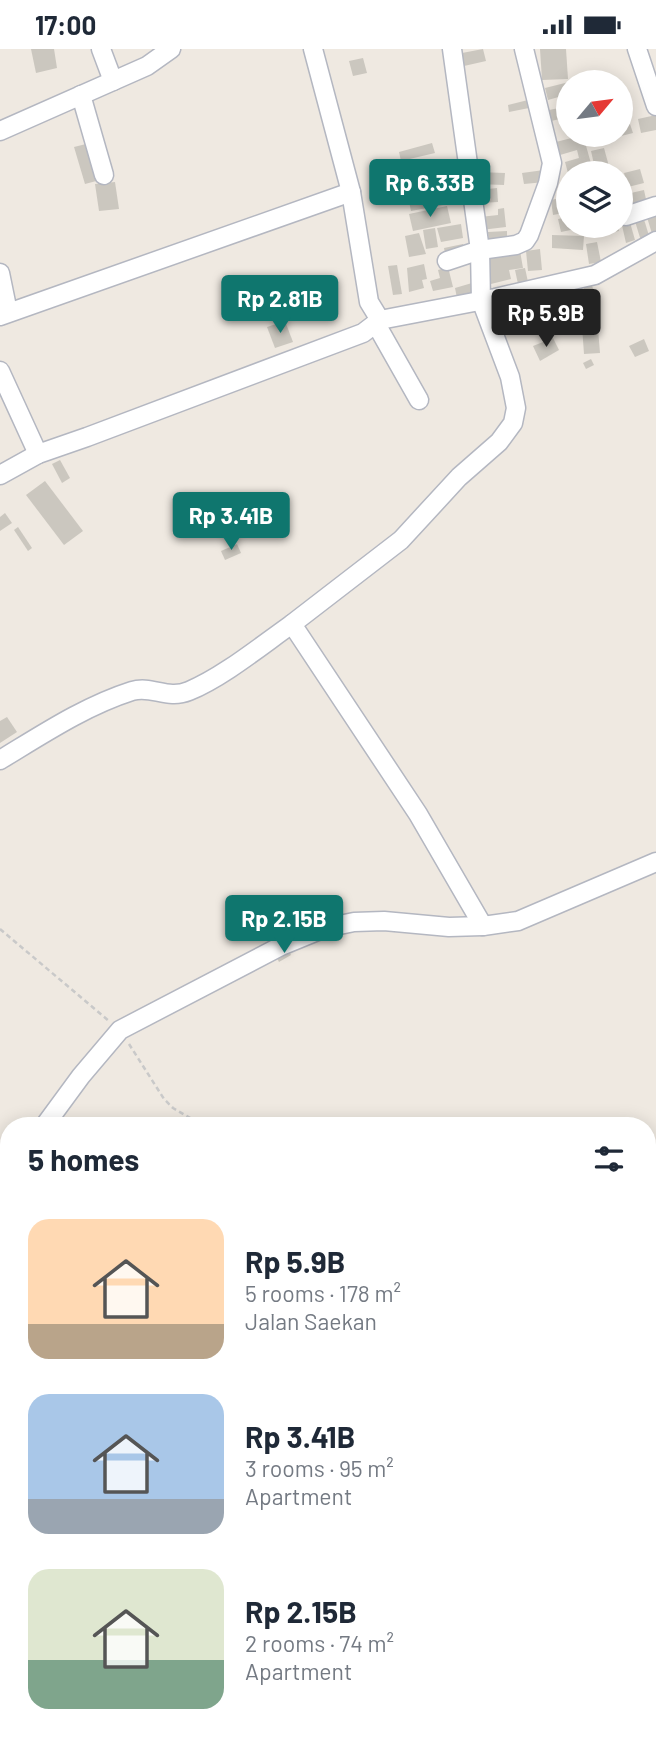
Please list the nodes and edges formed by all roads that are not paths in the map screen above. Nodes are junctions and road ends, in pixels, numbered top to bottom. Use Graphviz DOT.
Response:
graph roads {
  1 [pos="101,49"];
  2 [pos="171,49"];
  3 [pos="313,49"];
  4 [pos="452,49"];
  5 [pos="524,49"];
  6 [pos="637,49"];
  7 [pos="113,81"];
  8 [pos="81,95"];
  9 [pos="656,106"];
  10 [pos="0,131"];
  11 [pos="104,175"];
  12 [pos="351,192"];
  13 [pos="656,206"];
  14 [pos="633,214"];
  15 [pos="656,241"];
  16 [pos="480,250"];
  17 [pos="447,261"];
  18 [pos="0,273"];
  19 [pos="481,300"];
  20 [pos="4,314"];
  21 [pos="378,322"];
  22 [pos="0,371"];
  23 [pos="419,400"];
  24 [pos="38,454"];
  25 [pos="0,475"];
  26 [pos="292,624"];
  27 [pos="0,760"];
  28 [pos="656,862"];
  29 [pos="483,926"];
  30 [pos="51,1117"];
  1 -- 7 [label="street"];
  2 -- 7 [label="street"];
  3 -- 12 [label="street"];
  4 -- 16 [label="street"];
  5 -- 16 [label="street"];
  6 -- 9 [label="street"];
  7 -- 8 [label="street"];
  8 -- 10 [label="street"];
  8 -- 11 [label="street"];
  12 -- 20 [label="street"];
  12 -- 21 [label="street"];
  13 -- 14 [label="street"];
  15 -- 19 [label="street"];
  16 -- 17 [label="street"];
  16 -- 19 [label="street"];
  18 -- 20 [label="street"];
  19 -- 21 [label="street"];
  19 -- 26 [label="street"];
  21 -- 23 [label="street"];
  21 -- 24 [label="street"];
  22 -- 24 [label="street"];
  24 -- 25 [label="street"];
  26 -- 27 [label="street"];
  26 -- 29 [label="street"];
  28 -- 29 [label="street"];
  29 -- 30 [label="street"];
}
